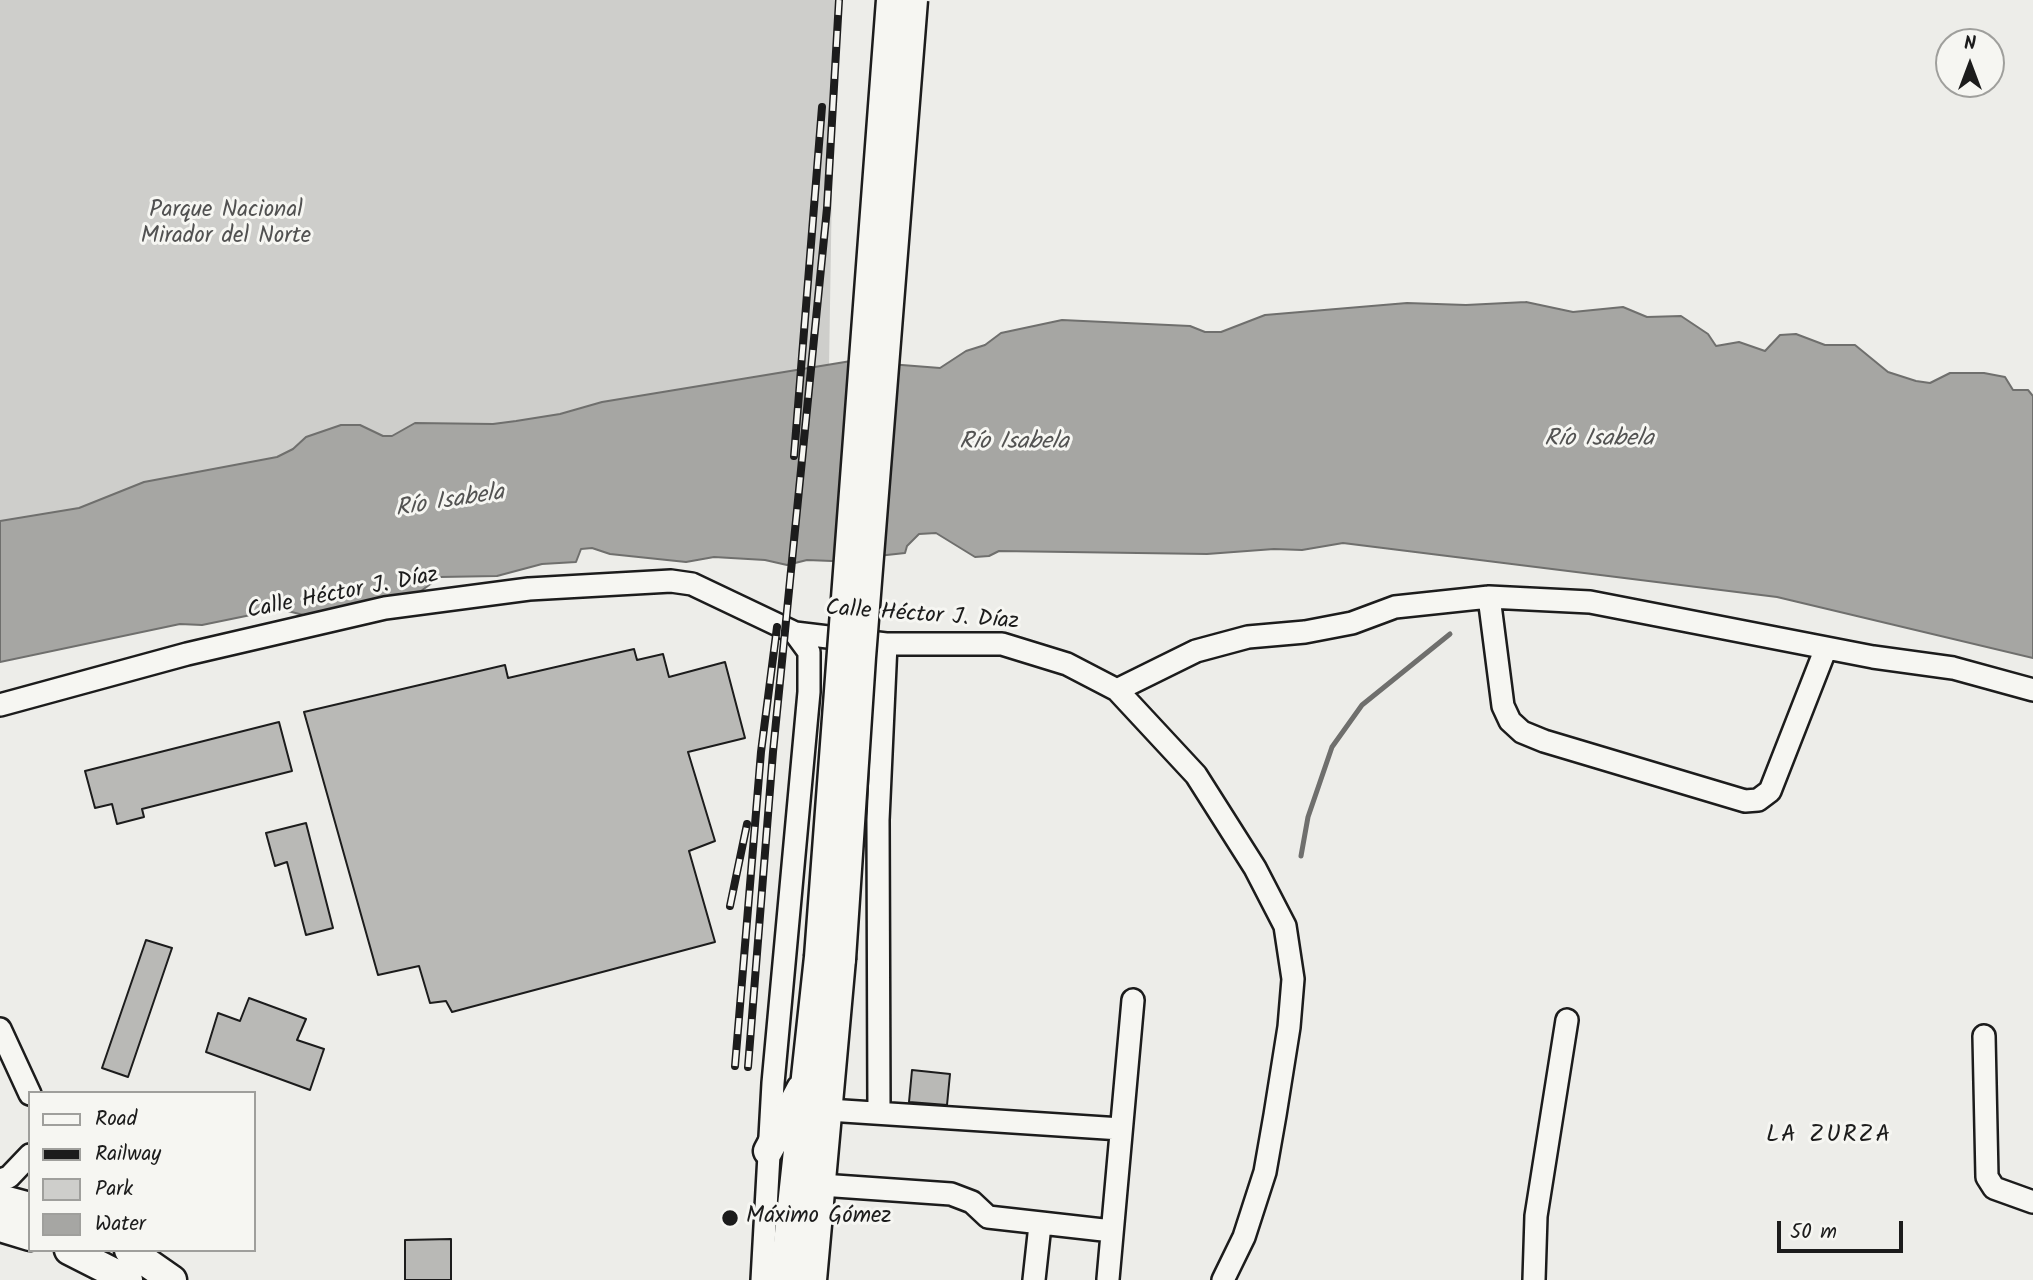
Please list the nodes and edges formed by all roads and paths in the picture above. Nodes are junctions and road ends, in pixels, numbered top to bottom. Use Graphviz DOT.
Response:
graph roads {
  1 [pos="891,0"];
  2 [pos="913,0"];
  3 [pos="1489,597"];
  4 [pos="795,633"];
  5 [pos="886,644"];
  6 [pos="1826,648"];
  7 [pos="1117,690"];
  8 [pos="2033,690"];
  9 [pos="0,705"];
  10 [pos="830,958"];
  11 [pos="1133,1000"];
  12 [pos="1567,1020"];
  13 [pos="0,1029"];
  14 [pos="1984,1036"];
  15 [pos="809,1074"];
  16 [pos="29,1091"];
  17 [pos="828,1110"];
  18 [pos="878,1113"];
  19 [pos="1121,1129"];
  20 [pos="768,1151"];
  21 [pos="28,1157"];
  22 [pos="0,1180"];
  23 [pos="821,1185"];
  24 [pos="0,1199"];
  25 [pos="2033,1202"];
  26 [pos="28,1207"];
  27 [pos="1040,1225"];
  28 [pos="0,1227"];
  29 [pos="1112,1231"];
  30 [pos="28,1235"];
  31 [pos="73,1252"];
  32 [pos="132,1252"];
  33 [pos="153,1252"];
  34 [pos="1108,1279"];
  35 [pos="128,1280"];
  36 [pos="172,1280"];
  37 [pos="186,1280"];
  38 [pos="762,1280"];
  39 [pos="784,1280"];
  40 [pos="812,1280"];
  41 [pos="1034,1280"];
  42 [pos="1223,1280"];
  43 [pos="1534,1280"];
  1 -- 10 [label="main road, bridge"];
  2 -- 10 [label="main road, bridge"];
  3 -- 6 [label="street"];
  3 -- 6 [label="street"];
  3 -- 7 [label="street"];
  4 -- 5 [label="street, Calle Héctor J. Díaz"];
  4 -- 9 [label="street, Calle Héctor J. Díaz"];
  4 -- 20 [label="street"];
  5 -- 7 [label="street, Calle Héctor J. Díaz"];
  5 -- 18 [label="street"];
  6 -- 8 [label="street"];
  7 -- 42 [label="street, Calle Héctor J. Díaz"];
  10 -- 15 [label="main road"];
  10 -- 17 [label="main road"];
  11 -- 19 [label="street"];
  12 -- 43 [label="street"];
  13 -- 16 [label="street"];
  14 -- 25 [label="street"];
  15 -- 20 [label="main road"];
  15 -- 39 [label="main road"];
  17 -- 18 [label="street"];
  17 -- 23 [label="main road"];
  18 -- 19 [label="street"];
  19 -- 29 [label="street"];
  20 -- 38 [label="street"];
  21 -- 22 [label="street"];
  23 -- 27 [label="street"];
  23 -- 40 [label="main road"];
  24 -- 26 [label="main road"];
  27 -- 29 [label="street"];
  27 -- 41 [label="street"];
  28 -- 30 [label="main road"];
  29 -- 34 [label="street"];
  31 -- 35 [label="main road"];
  32 -- 36 [label="main road"];
  33 -- 37 [label="street"];
}
